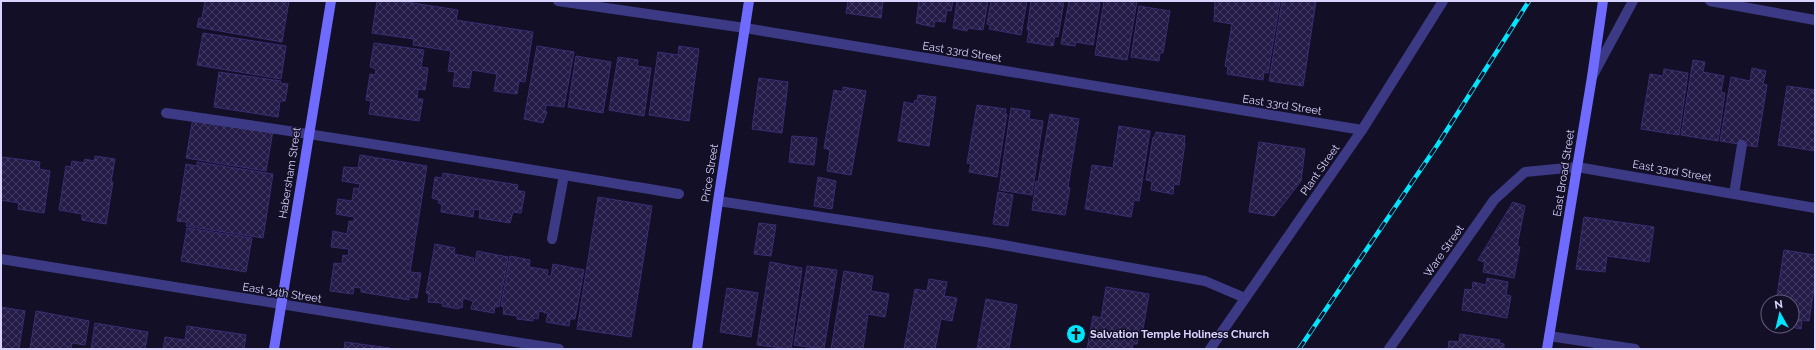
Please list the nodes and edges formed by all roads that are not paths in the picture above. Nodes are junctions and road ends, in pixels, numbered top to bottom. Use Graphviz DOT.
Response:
graph roads {
  1 [pos="331,1"];
  2 [pos="558,1"];
  3 [pos="749,1"];
  4 [pos="1443,1"];
  5 [pos="1603,1"];
  6 [pos="1633,1"];
  7 [pos="1710,1"];
  8 [pos="1815,20"];
  9 [pos="745,28"];
  10 [pos="1592,77"];
  11 [pos="166,113"];
  12 [pos="1362,130"];
  13 [pos="309,132"];
  14 [pos="1742,145"];
  15 [pos="1578,167"];
  16 [pos="1525,172"];
  17 [pos="564,175"];
  18 [pos="679,194"];
  19 [pos="1734,194"];
  20 [pos="718,201"];
  21 [pos="1815,208"];
  22 [pos="552,238"];
  23 [pos="1,260"];
  24 [pos="1245,298"];
  25 [pos="281,305"];
  26 [pos="1549,336"];
  27 [pos="274,349"];
  28 [pos="559,349"];
  29 [pos="697,349"];
  30 [pos="1210,349"];
  31 [pos="1389,349"];
  32 [pos="1547,349"];
  33 [pos="1635,349"];
  1 -- 13 [label="main road, Habersham Street"];
  2 -- 9 [label="street, East 33rd Street"];
  3 -- 9 [label="main road, Price Street"];
  4 -- 12 [label="street, Plant Street"];
  5 -- 10 [label="main road, East Broad Street"];
  6 -- 10 [label="street"];
  7 -- 8 [label="street"];
  9 -- 12 [label="street, East 33rd Street"];
  9 -- 20 [label="main road, Price Street"];
  10 -- 15 [label="main road, East Broad Street"];
  11 -- 13 [label="street"];
  12 -- 24 [label="street, Plant Street"];
  13 -- 17 [label="street"];
  13 -- 25 [label="main road, Habersham Street"];
  14 -- 19 [label="street"];
  15 -- 16 [label="street, East 33rd Street"];
  15 -- 19 [label="street, East 33rd Street"];
  15 -- 26 [label="main road, East Broad Street"];
  16 -- 31 [label="street, Ware Street"];
  17 -- 18 [label="street"];
  17 -- 22 [label="street"];
  19 -- 21 [label="street, East 33rd Street"];
  20 -- 24 [label="street"];
  20 -- 29 [label="main road, Price Street"];
  23 -- 25 [label="street, East 34th Street"];
  24 -- 30 [label="street, Plant Street"];
  25 -- 27 [label="main road, Habersham Street"];
  25 -- 28 [label="street, East 34th Street"];
  26 -- 32 [label="main road, East Broad Street"];
  26 -- 33 [label="street"];
}
